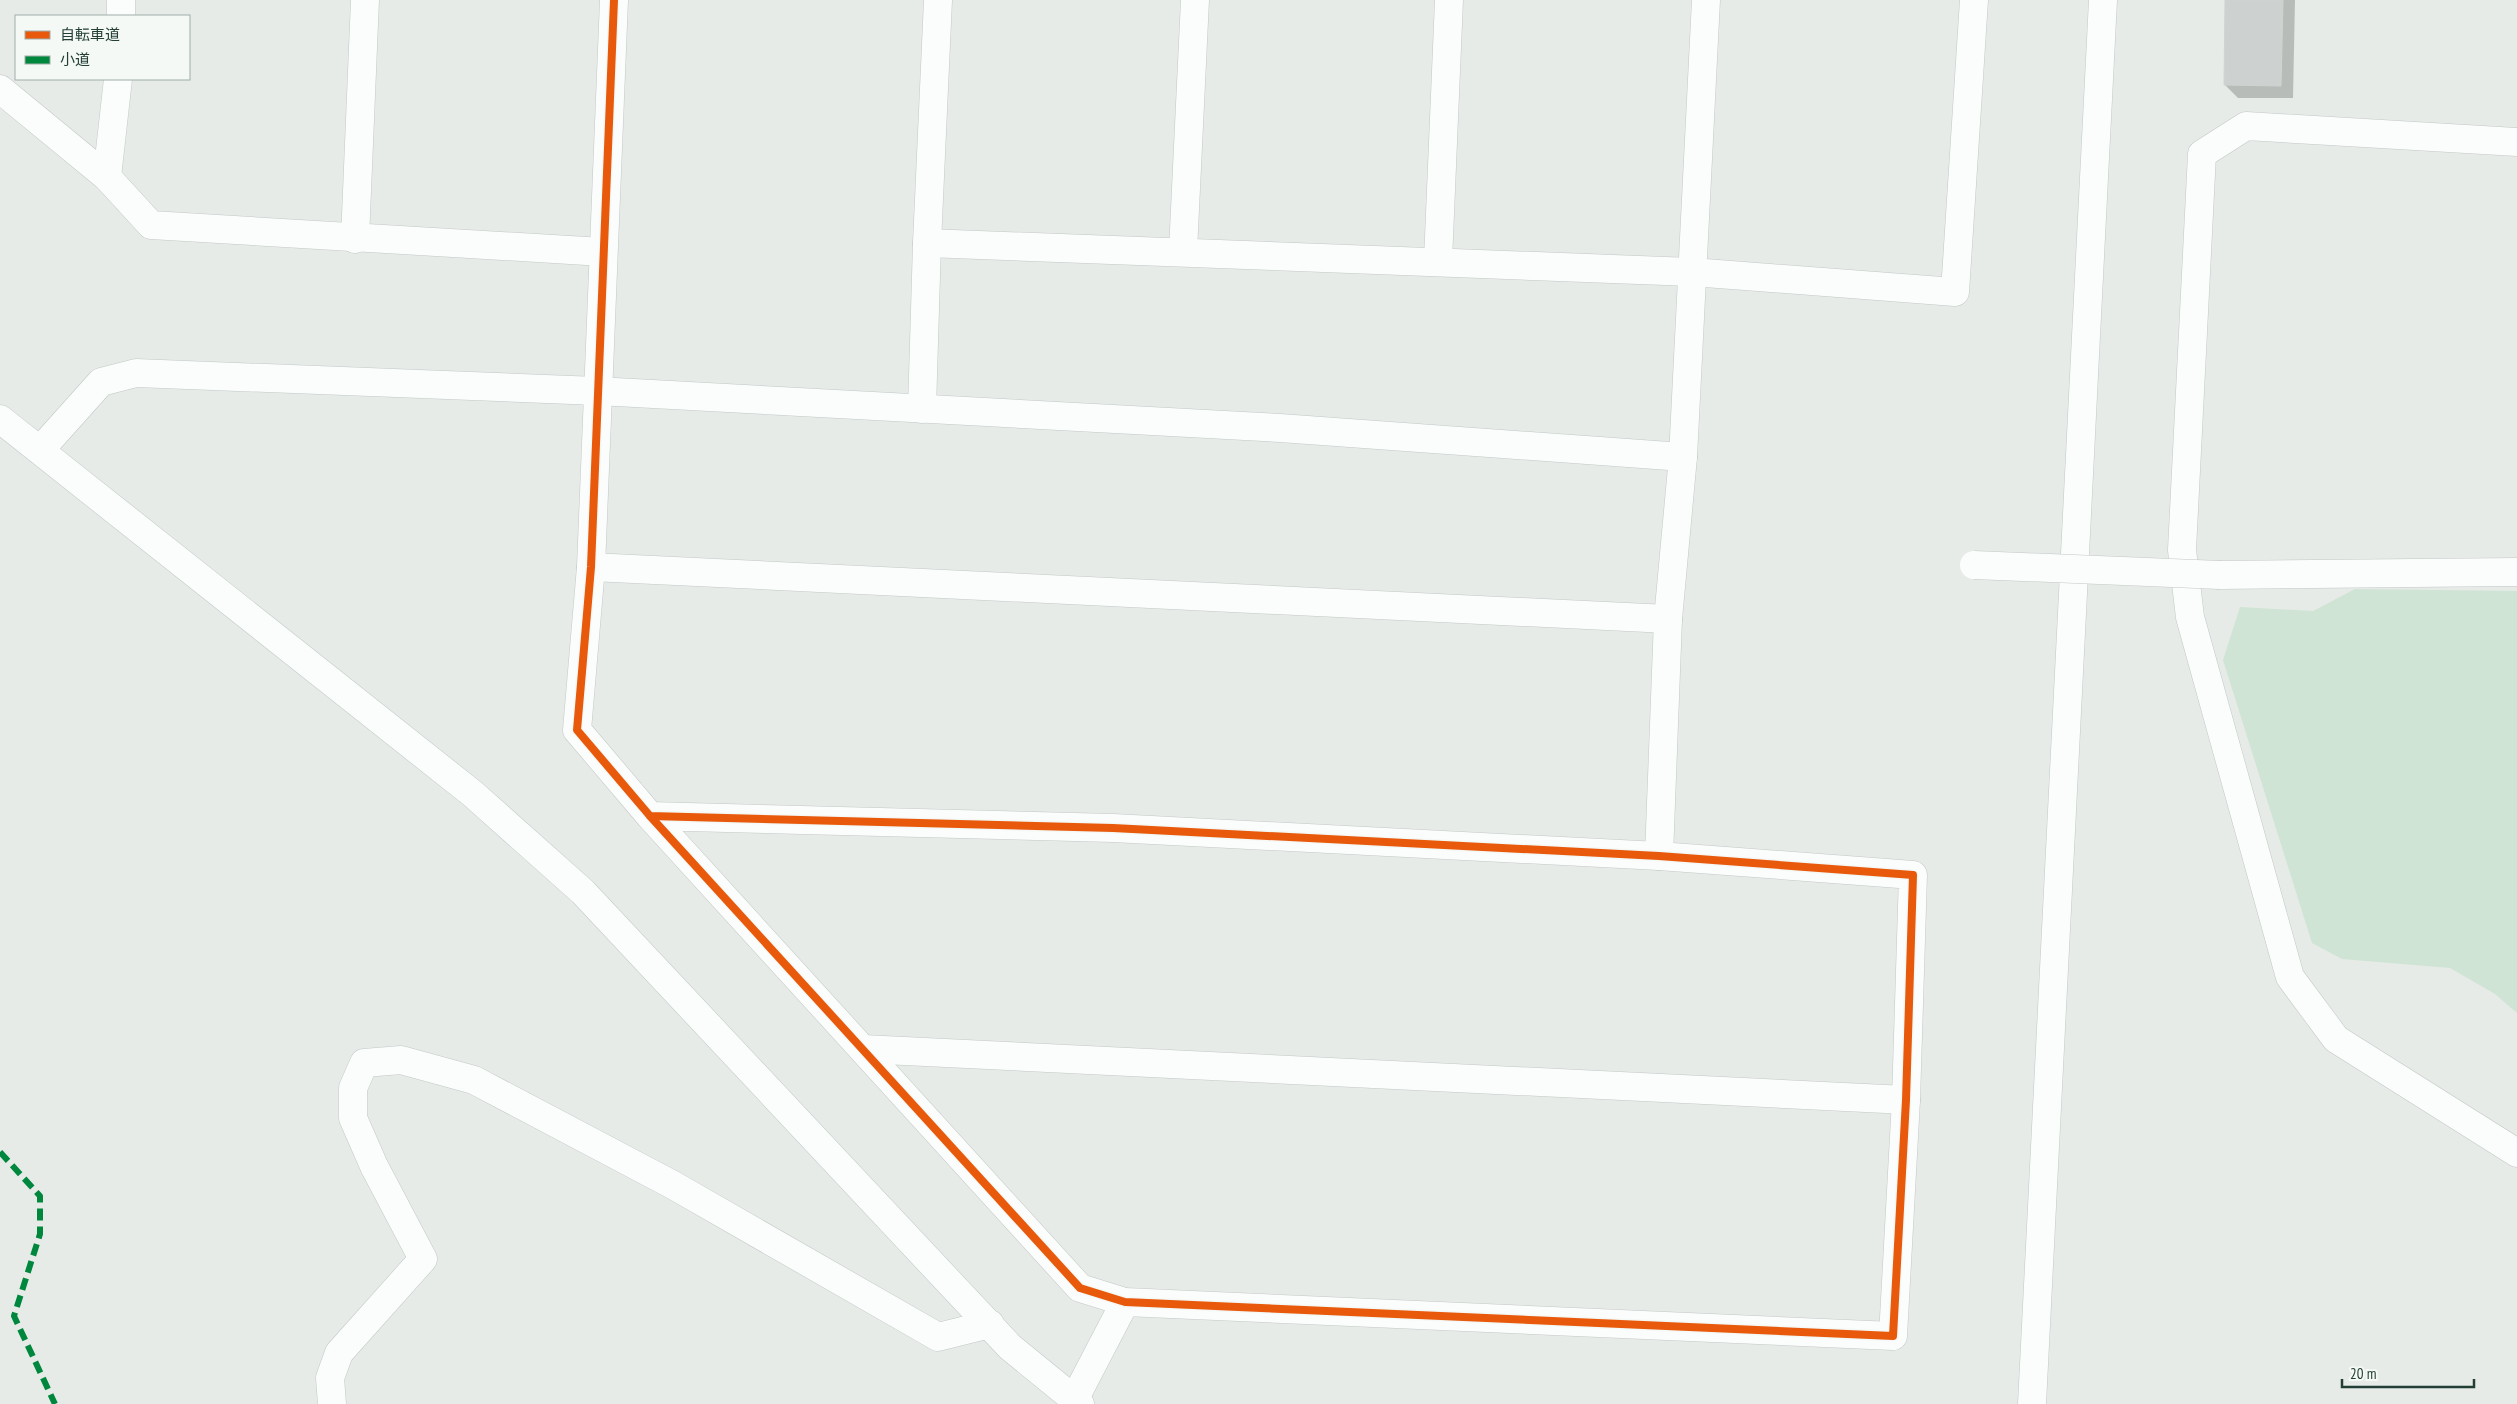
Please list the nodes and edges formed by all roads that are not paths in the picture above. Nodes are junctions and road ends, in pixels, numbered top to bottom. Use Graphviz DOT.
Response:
graph roads {
  1 [pos="121,0"];
  2 [pos="366,0"];
  3 [pos="614,0"];
  4 [pos="938,0"];
  5 [pos="1196,0"];
  6 [pos="1449,0"];
  7 [pos="1706,0"];
  8 [pos="1974,0"];
  9 [pos="2103,0"];
  10 [pos="121,15"];
  11 [pos="118,80"];
  12 [pos="0,89"];
  13 [pos="2517,142"];
  14 [pos="107,177"];
  15 [pos="354,238"];
  16 [pos="926,243"];
  17 [pos="1183,251"];
  18 [pos="603,252"];
  19 [pos="1438,261"];
  20 [pos="1692,272"];
  21 [pos="597,391"];
  22 [pos="922,409"];
  23 [pos="0,419"];
  24 [pos="41,449"];
  25 [pos="1683,458"];
  26 [pos="1974,565"];
  27 [pos="591,567"];
  28 [pos="2517,572"];
  29 [pos="1668,619"];
  30 [pos="650,816"];
  31 [pos="1659,856"];
  32 [pos="863,1049"];
  33 [pos="1906,1100"];
  34 [pos="2517,1153"];
  35 [pos="1126,1302"];
  36 [pos="990,1324"];
  37 [pos="1077,1402"];
  38 [pos="332,1404"];
  39 [pos="2032,1404"];
  1 -- 10 [label="street"];
  2 -- 15 [label="street"];
  3 -- 18 [label="street"];
  4 -- 16 [label="street"];
  5 -- 17 [label="street"];
  6 -- 19 [label="street"];
  7 -- 20 [label="street"];
  8 -- 20 [label="street"];
  9 -- 39 [label="street"];
  11 -- 14 [label="street"];
  12 -- 14 [label="street"];
  13 -- 34 [label="street"];
  14 -- 15 [label="street"];
  15 -- 18 [label="street"];
  16 -- 17 [label="street"];
  16 -- 22 [label="street"];
  17 -- 19 [label="street"];
  18 -- 21 [label="street"];
  19 -- 20 [label="street"];
  20 -- 25 [label="street"];
  21 -- 22 [label="street"];
  21 -- 24 [label="street"];
  21 -- 27 [label="street"];
  22 -- 25 [label="street"];
  23 -- 24 [label="street"];
  24 -- 36 [label="street"];
  25 -- 29 [label="street"];
  26 -- 28 [label="street, bridge"];
  27 -- 29 [label="street"];
  27 -- 30 [label="street"];
  29 -- 31 [label="street"];
  30 -- 31 [label="street"];
  30 -- 32 [label="street"];
  31 -- 33 [label="street"];
  32 -- 33 [label="street"];
  32 -- 35 [label="street"];
  33 -- 35 [label="street"];
  35 -- 37 [label="street"];
  36 -- 37 [label="street"];
  36 -- 38 [label="street"];
}
